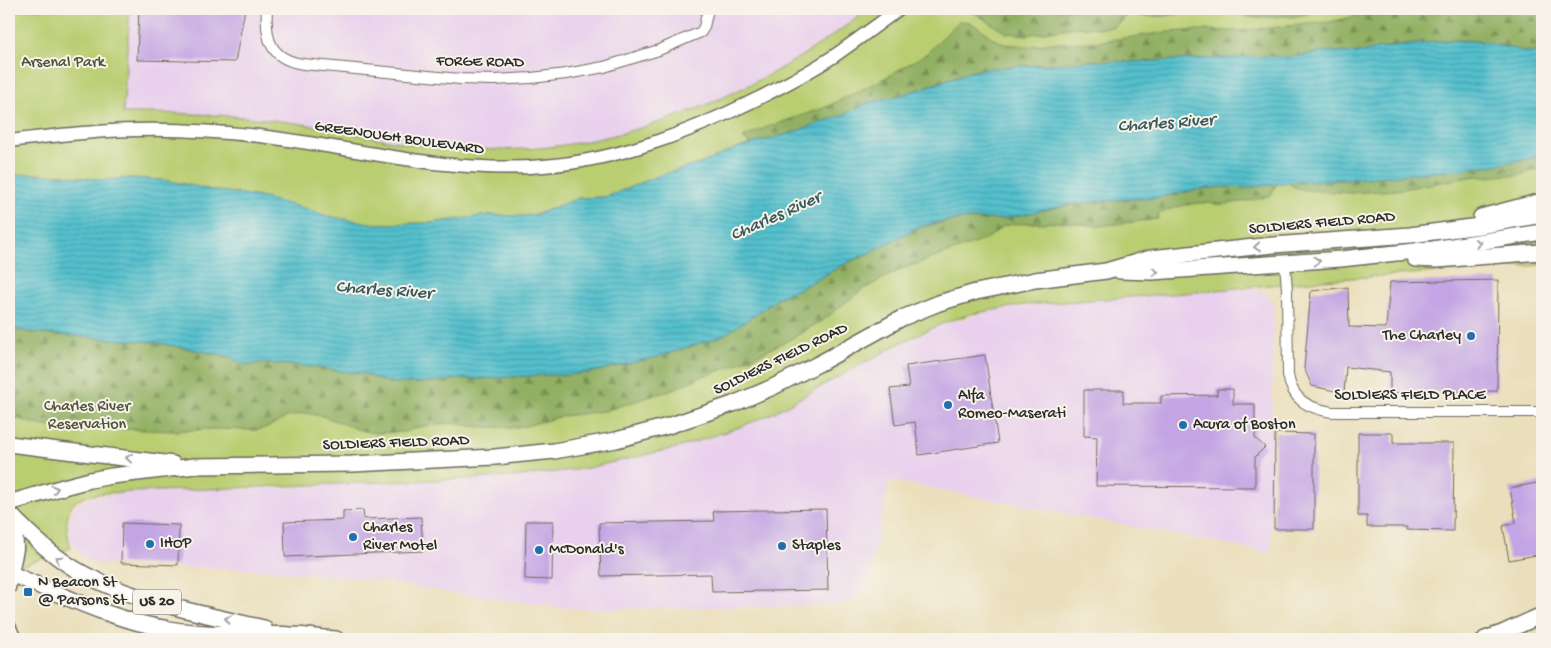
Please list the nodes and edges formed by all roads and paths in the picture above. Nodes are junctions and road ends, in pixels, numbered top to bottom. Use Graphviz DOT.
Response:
graph roads {
  1 [pos="267,9"];
  2 [pos="708,9"];
  3 [pos="899,9"];
  4 [pos="9,141"];
  5 [pos="1542,201"];
  6 [pos="1542,215"];
  7 [pos="1542,232"];
  8 [pos="1410,235"];
  9 [pos="1542,252"];
  10 [pos="1364,257"];
  11 [pos="1285,263"];
  12 [pos="1106,271"];
  13 [pos="1542,412"];
  14 [pos="9,444"];
  15 [pos="194,466"];
  16 [pos="9,503"];
  17 [pos="12,517"];
  18 [pos="10,579"];
  19 [pos="1542,614"];
  20 [pos="9,626"];
  21 [pos="292,635"];
  22 [pos="15,639"];
  23 [pos="336,639"];
  24 [pos="1484,639"];
  1 -- 2 [label="street, FORGE ROAD"];
  3 -- 4 [label="street, GREENOUGH BOULEVARD"];
  5 -- 8 [label="main road"];
  6 -- 8 [label="main road, SOLDIERS FIELD ROAD"];
  10 -- 7 [label="main road, SOLDIERS FIELD ROAD, one-way"];
  8 -- 12 [label="main road, SOLDIERS FIELD ROAD, one-way"];
  9 -- 10 [label="main road"];
  11 -- 10 [label="main road, SOLDIERS FIELD ROAD, one-way"];
  12 -- 11 [label="main road, SOLDIERS FIELD ROAD, one-way"];
  11 -- 13 [label="street, SOLDIERS FIELD PLACE"];
  12 -- 15 [label="main road, SOLDIERS FIELD ROAD"];
  15 -- 14 [label="main road, SOLDIERS FIELD ROAD, one-way"];
  16 -- 15 [label="main road, SOLDIERS FIELD ROAD, one-way"];
  17 -- 18 [label="street"];
  21 -- 17 [label="main road, US 20, one-way"];
  18 -- 21 [label="main road, US 20"];
  19 -- 24 [label="main road"];
  20 -- 22 [label="street"];
  21 -- 23 [label="main road, US 20"];
}
